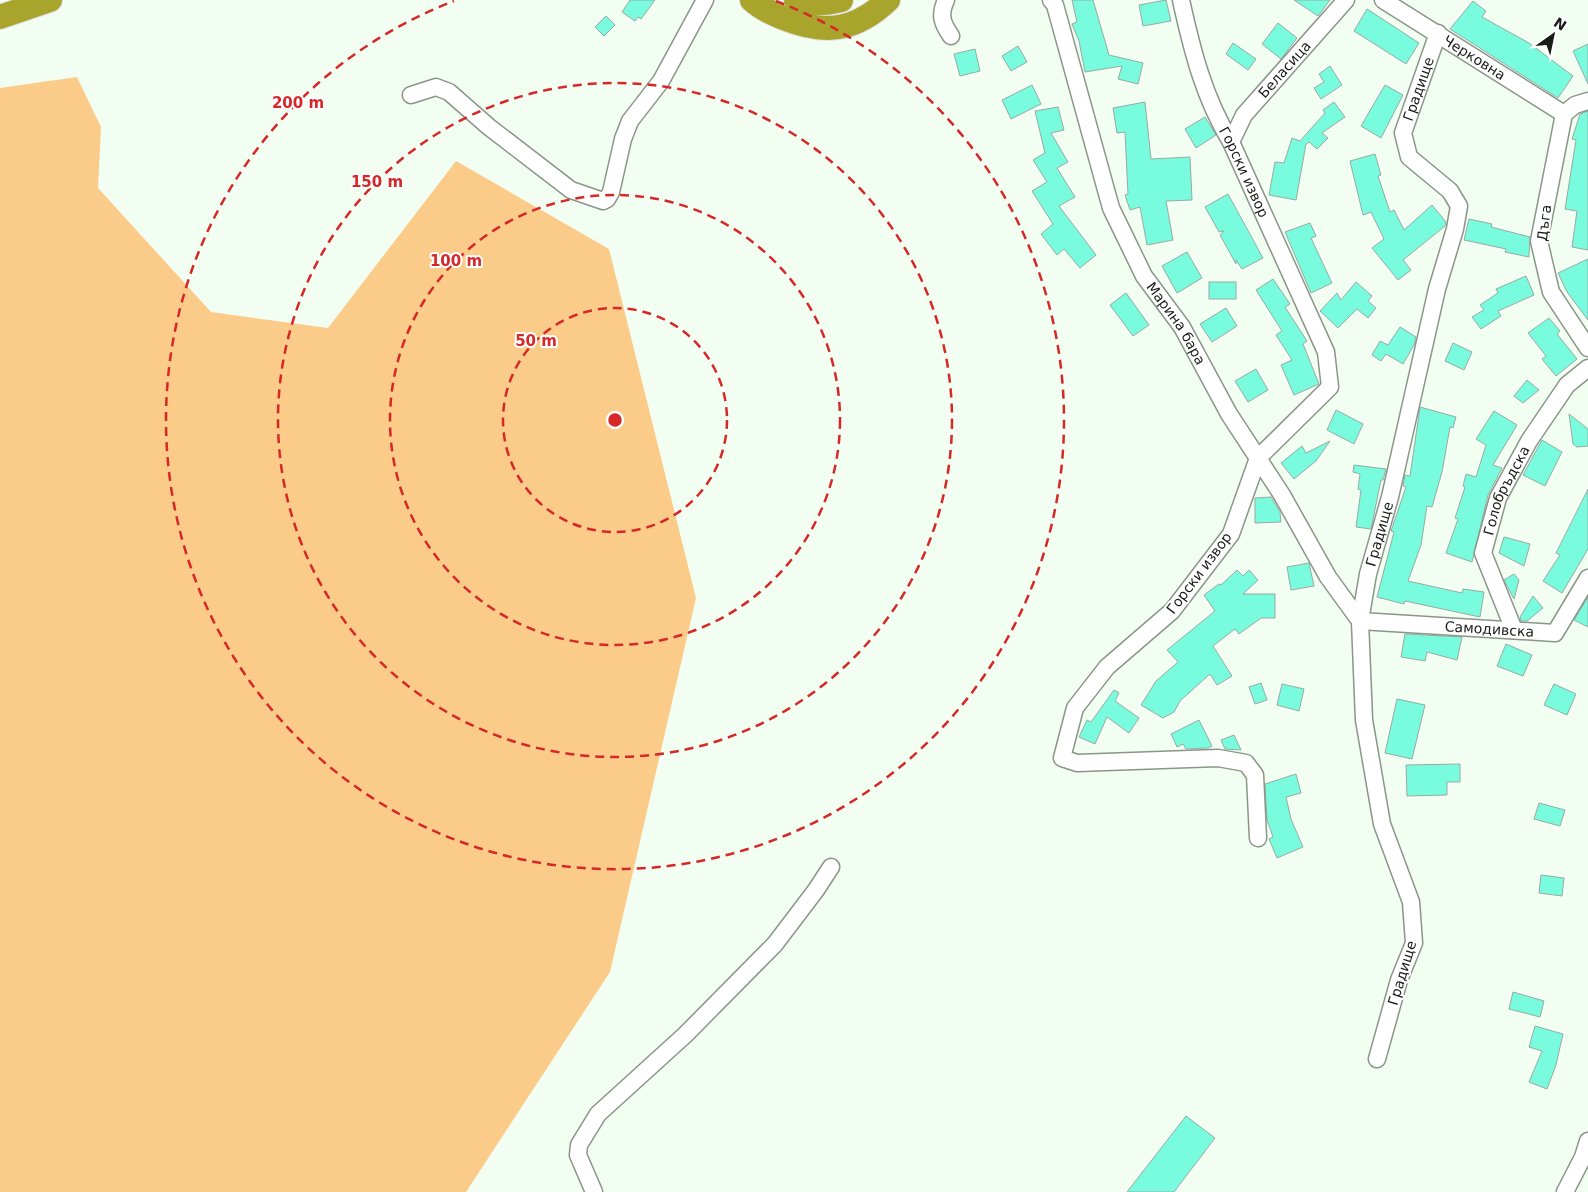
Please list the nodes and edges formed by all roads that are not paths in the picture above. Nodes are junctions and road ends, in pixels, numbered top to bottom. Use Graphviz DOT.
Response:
graph roads {
  1 [pos="50,0"];
  2 [pos="705,0"];
  3 [pos="752,0"];
  4 [pos="796,0"];
  5 [pos="841,0"];
  6 [pos="888,0"];
  7 [pos="946,0"];
  8 [pos="1051,0"];
  9 [pos="1181,0"];
  10 [pos="1346,0"];
  11 [pos="1383,0"];
  12 [pos="0,17"];
  13 [pos="1438,33"];
  14 [pos="951,36"];
  15 [pos="411,95"];
  16 [pos="1588,101"];
  17 [pos="1564,114"];
  18 [pos="1231,142"];
  19 [pos="1588,348"];
  20 [pos="1588,368"];
  21 [pos="1258,458"];
  22 [pos="1588,578"];
  23 [pos="1360,622"];
  24 [pos="1514,630"];
  25 [pos="1258,838"];
  26 [pos="831,867"];
  27 [pos="1377,1059"];
  28 [pos="1588,1140"];
  29 [pos="594,1192"];
  30 [pos="1565,1192"];
  1 -- 12 [label="highway"];
  2 -- 15 [label="street"];
  3 -- 6 [label="highway"];
  4 -- 5 [label="highway"];
  7 -- 14 [label="street"];
  8 -- 21 [label="street, Марина бара"];
  9 -- 18 [label="street, Горски извор"];
  10 -- 18 [label="street, Беласица"];
  11 -- 13 [label="street, Черковна"];
  13 -- 17 [label="street, Черковна"];
  13 -- 23 [label="street, Градище"];
  16 -- 17 [label="street"];
  17 -- 19 [label="street, Дъга"];
  18 -- 21 [label="street, Горски извор"];
  20 -- 24 [label="street, Голобръдска"];
  21 -- 23 [label="street, Марина бара"];
  21 -- 25 [label="street, Горски извор"];
  22 -- 24 [label="street, Самодивска"];
  23 -- 24 [label="street, Самодивска"];
  23 -- 27 [label="street, Градище"];
  26 -- 29 [label="street"];
  28 -- 30 [label="street"];
}
